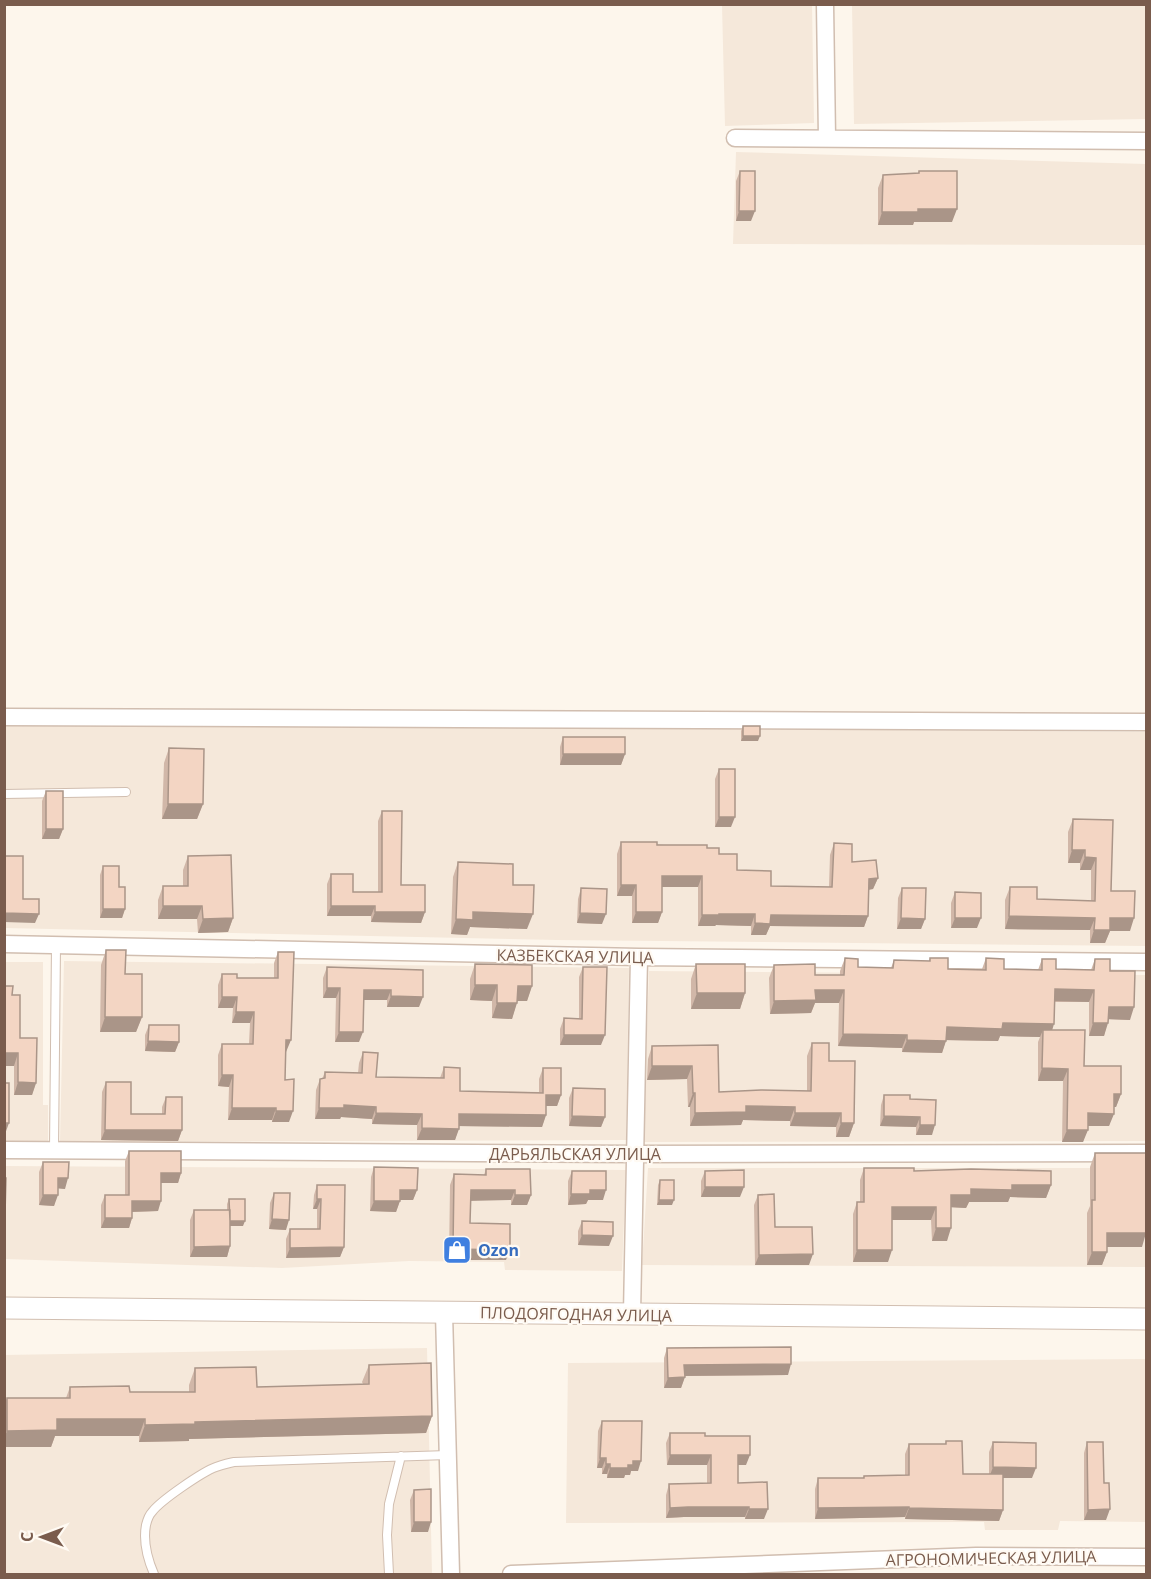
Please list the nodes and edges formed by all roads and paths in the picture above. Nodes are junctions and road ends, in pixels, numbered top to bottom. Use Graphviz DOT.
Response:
graph roads {
  1 [pos="825,4"];
  2 [pos="735,138"];
  3 [pos="827,138"];
  4 [pos="1146,141"];
  5 [pos="4,717"];
  6 [pos="1146,722"];
  7 [pos="126,792"];
  8 [pos="4,795"];
  9 [pos="4,944"];
  10 [pos="56,945"];
  11 [pos="639,957"];
  12 [pos="1146,962"];
  13 [pos="4,1150"];
  14 [pos="54,1150"];
  15 [pos="1146,1153"];
  16 [pos="634,1154"];
  17 [pos="4,1308"];
  18 [pos="444,1313"];
  19 [pos="632,1314"];
  20 [pos="1146,1319"];
  21 [pos="448,1455"];
  22 [pos="401,1456"];
  23 [pos="1146,1557"];
  24 [pos="520,1574"];
  25 [pos="154,1575"];
  26 [pos="389,1575"];
  27 [pos="451,1575"];
  28 [pos="511,1575"];
  1 -- 3 [label="street"];
  2 -- 3 [label="street"];
  3 -- 4 [label="street"];
  5 -- 6 [label="street"];
  7 -- 8 [label="lane"];
  9 -- 10 [label="street, КАЗБЕКСКАЯ УЛИЦА"];
  10 -- 11 [label="street, КАЗБЕКСКАЯ УЛИЦА"];
  10 -- 14 [label="lane"];
  11 -- 12 [label="street, КАЗБЕКСКАЯ УЛИЦА"];
  11 -- 16 [label="street"];
  13 -- 14 [label="street, ДАРЬЯЛЬСКАЯ УЛИЦА"];
  14 -- 16 [label="street, ДАРЬЯЛЬСКАЯ УЛИЦА"];
  15 -- 16 [label="street, ДАРЬЯЛЬСКАЯ УЛИЦА"];
  16 -- 19 [label="street"];
  17 -- 18 [label="street, ПЛОДОЯГОДНАЯ УЛИЦА"];
  18 -- 19 [label="street, ПЛОДОЯГОДНАЯ УЛИЦА"];
  18 -- 21 [label="street"];
  19 -- 20 [label="street, ПЛОДОЯГОДНАЯ УЛИЦА"];
  21 -- 22 [label="lane"];
  21 -- 27 [label="street"];
  22 -- 25 [label="lane"];
  22 -- 26 [label="lane"];
  23 -- 24 [label="street, АГРОНОМИЧЕСКАЯ УЛИЦА"];
  24 -- 28 [label="street, АГРОНОМИЧЕСКАЯ УЛИЦА"];
}
